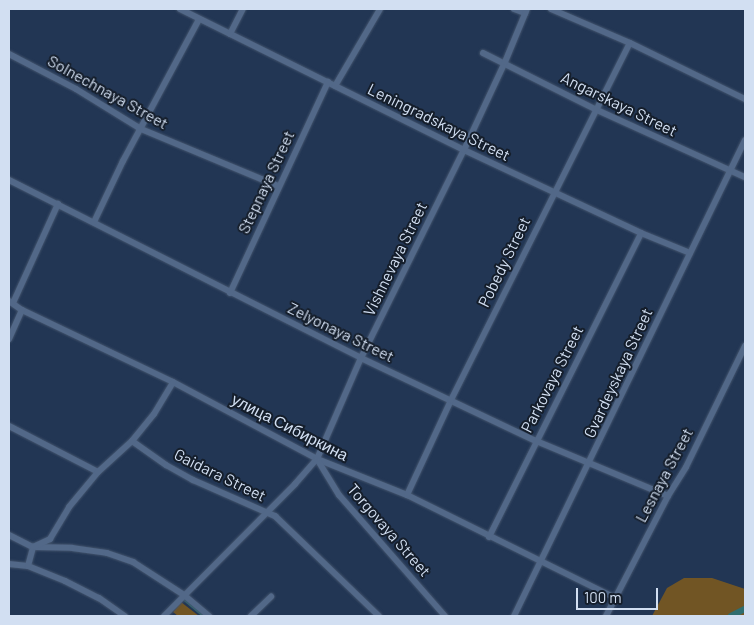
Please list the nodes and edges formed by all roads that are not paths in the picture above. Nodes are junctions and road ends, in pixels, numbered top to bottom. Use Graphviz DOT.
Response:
graph roads {
  1 [pos="180,9"];
  2 [pos="243,9"];
  3 [pos="380,9"];
  4 [pos="514,9"];
  5 [pos="551,9"];
  6 [pos="526,11"];
  7 [pos="199,18"];
  8 [pos="230,34"];
  9 [pos="630,43"];
  10 [pos="483,53"];
  11 [pos="9,54"];
  12 [pos="505,62"];
  13 [pos="328,82"];
  14 [pos="335,86"];
  15 [pos="745,99"];
  16 [pos="597,110"];
  17 [pos="140,128"];
  18 [pos="745,140"];
  19 [pos="464,150"];
  20 [pos="730,172"];
  21 [pos="745,178"];
  22 [pos="9,180"];
  23 [pos="278,186"];
  24 [pos="554,193"];
  25 [pos="58,204"];
  26 [pos="94,222"];
  27 [pos="641,233"];
  28 [pos="690,253"];
  29 [pos="230,293"];
  30 [pos="11,302"];
  31 [pos="22,310"];
  32 [pos="9,339"];
  33 [pos="745,346"];
  34 [pos="361,358"];
  35 [pos="173,382"];
  36 [pos="451,400"];
  37 [pos="9,426"];
  38 [pos="132,441"];
  39 [pos="536,441"];
  40 [pos="317,459"];
  41 [pos="589,464"];
  42 [pos="98,472"];
  43 [pos="407,495"];
  44 [pos="668,496"];
  45 [pos="266,513"];
  46 [pos="9,535"];
  47 [pos="489,537"];
  48 [pos="33,547"];
  49 [pos="540,562"];
  50 [pos="9,564"];
  51 [pos="28,566"];
  52 [pos="184,595"];
  53 [pos="271,597"];
  54 [pos="615,598"];
  55 [pos="125,616"];
  56 [pos="164,616"];
  57 [pos="209,616"];
  58 [pos="251,616"];
  59 [pos="379,616"];
  60 [pos="445,616"];
  61 [pos="514,616"];
  62 [pos="606,616"];
  1 -- 7 [label="street, Leningradskaya Street"];
  2 -- 8 [label="street"];
  3 -- 14 [label="street"];
  4 -- 6 [label="street"];
  5 -- 9 [label="street"];
  6 -- 12 [label="street, Vishnevaya Street"];
  7 -- 8 [label="street, Leningradskaya Street"];
  7 -- 17 [label="street"];
  8 -- 13 [label="street, Leningradskaya Street"];
  9 -- 15 [label="street"];
  9 -- 16 [label="street, Pobedy Street"];
  10 -- 12 [label="street, Angarskaya Street"];
  11 -- 17 [label="street, Solnechnaya Street"];
  12 -- 16 [label="street, Angarskaya Street"];
  12 -- 19 [label="street, Vishnevaya Street"];
  13 -- 14 [label="street, Leningradskaya Street"];
  13 -- 23 [label="street, Stepnaya Street"];
  14 -- 19 [label="street, Leningradskaya Street"];
  16 -- 20 [label="street, Angarskaya Street"];
  16 -- 24 [label="street, Pobedy Street"];
  17 -- 23 [label="street, Solnechnaya Street"];
  17 -- 26 [label="street"];
  18 -- 20 [label="street, Gvardeyskaya Street"];
  19 -- 24 [label="street, Leningradskaya Street"];
  19 -- 34 [label="street, Vishnevaya Street"];
  20 -- 21 [label="street, Angarskaya Street"];
  20 -- 28 [label="street, Gvardeyskaya Street"];
  22 -- 25 [label="street, Zelyonaya Street"];
  23 -- 29 [label="street, Stepnaya Street"];
  24 -- 27 [label="street, Leningradskaya Street"];
  24 -- 36 [label="street, Pobedy Street"];
  25 -- 26 [label="street, Zelyonaya Street"];
  25 -- 30 [label="street"];
  26 -- 29 [label="street, Zelyonaya Street"];
  27 -- 28 [label="street, Leningradskaya Street"];
  27 -- 39 [label="street, Parkovaya Street"];
  28 -- 41 [label="street, Gvardeyskaya Street"];
  29 -- 34 [label="street, Zelyonaya Street"];
  30 -- 31 [label="street, улица Сибиркина"];
  31 -- 32 [label="street"];
  31 -- 35 [label="street, улица Сибиркина"];
  33 -- 44 [label="street, Lesnaya Street"];
  34 -- 36 [label="street, Zelyonaya Street"];
  34 -- 40 [label="street, Vishnevaya Street"];
  35 -- 38 [label="street"];
  35 -- 40 [label="street, улица Сибиркина"];
  36 -- 39 [label="street, Zelyonaya Street"];
  36 -- 43 [label="street, Pobedy Street"];
  37 -- 42 [label="street"];
  38 -- 42 [label="street"];
  38 -- 45 [label="street, Gaidara Street"];
  39 -- 41 [label="street, Zelyonaya Street"];
  39 -- 47 [label="street, Parkovaya Street"];
  40 -- 43 [label="street, улица Сибиркина"];
  40 -- 45 [label="street, Vishnevaya Street"];
  40 -- 60 [label="street, Torgovaya Street"];
  41 -- 44 [label="street, Zelyonaya Street"];
  41 -- 49 [label="street, Gvardeyskaya Street"];
  42 -- 48 [label="street"];
  43 -- 47 [label="street, улица Сибиркина"];
  44 -- 54 [label="street, Lesnaya Street"];
  45 -- 52 [label="street, Vishnevaya Street"];
  45 -- 59 [label="street, Gaidara Street"];
  46 -- 48 [label="street"];
  47 -- 49 [label="street, улица Сибиркина"];
  48 -- 51 [label="street"];
  48 -- 52 [label="street"];
  49 -- 54 [label="street, улица Сибиркина"];
  49 -- 61 [label="street, Gvardeyskaya Street"];
  50 -- 51 [label="street"];
  51 -- 55 [label="street"];
  52 -- 56 [label="street, Vishnevaya Street"];
  52 -- 57 [label="street"];
  53 -- 58 [label="street"];
  54 -- 62 [label="street, Lesnaya Street"];
}
